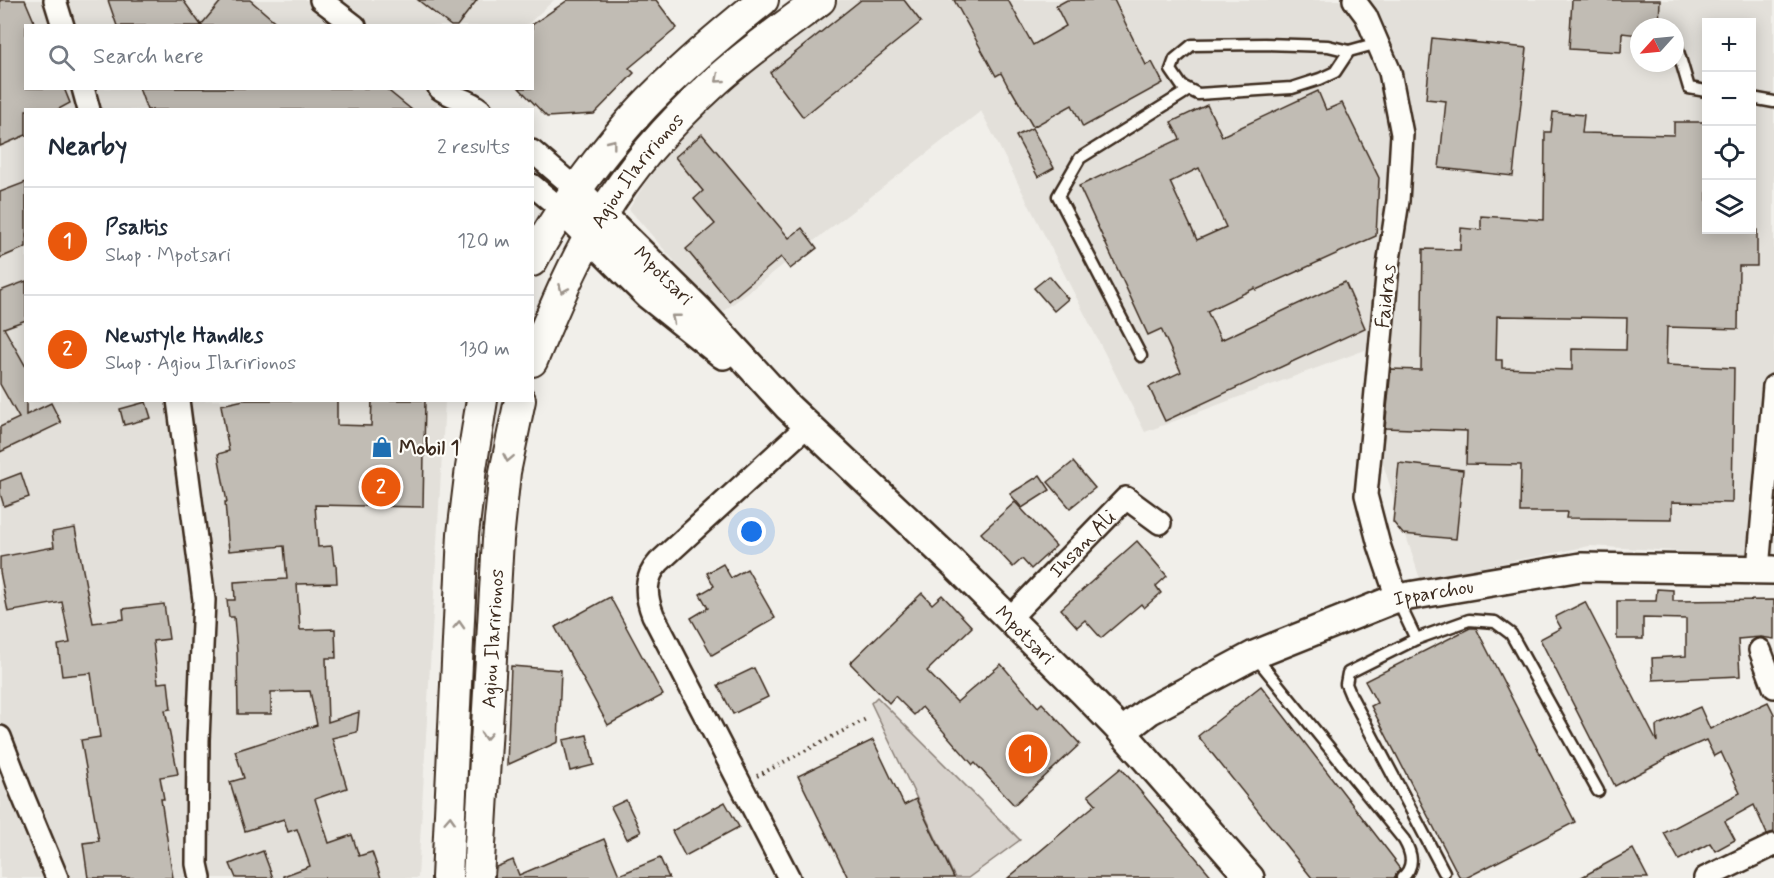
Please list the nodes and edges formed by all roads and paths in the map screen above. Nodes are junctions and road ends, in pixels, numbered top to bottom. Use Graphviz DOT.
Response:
graph roads {
  1 [pos="55,0"];
  2 [pos="321,0"];
  3 [pos="763,0"];
  4 [pos="820,0"];
  5 [pos="1354,0"];
  6 [pos="62,24"];
  7 [pos="352,24"];
  8 [pos="1378,43"];
  9 [pos="1350,51"];
  10 [pos="1684,71"];
  11 [pos="84,90"];
  12 [pos="1189,90"];
  13 [pos="1702,90"];
  14 [pos="447,98"];
  15 [pos="1756,99"];
  16 [pos="1774,102"];
  17 [pos="88,108"];
  18 [pos="479,108"];
  19 [pos="534,154"];
  20 [pos="534,186"];
  21 [pos="569,199"];
  22 [pos="596,225"];
  23 [pos="534,257"];
  24 [pos="534,356"];
  25 [pos="1141,356"];
  26 [pos="1774,386"];
  27 [pos="178,402"];
  28 [pos="482,402"];
  29 [pos="520,402"];
  30 [pos="807,426"];
  31 [pos="1160,523"];
  32 [pos="1766,570"];
  33 [pos="1397,598"];
  34 [pos="1009,619"];
  35 [pos="1416,639"];
  36 [pos="1760,650"];
  37 [pos="1254,655"];
  38 [pos="1774,687"];
  39 [pos="866,719"];
  40 [pos="1122,732"];
  41 [pos="0,737"];
  42 [pos="741,784"];
  43 [pos="1598,791"];
  44 [pos="1774,845"];
  45 [pos="1444,872"];
  46 [pos="57,878"];
  47 [pos="200,878"];
  48 [pos="447,878"];
  49 [pos="478,878"];
  50 [pos="789,878"];
  51 [pos="1250,878"];
  52 [pos="1402,878"];
  53 [pos="1705,878"];
  1 -- 6 [label="street"];
  2 -- 7 [label="street"];
  21 -- 3 [label="main road, Agiou Ilaririonos, one-way"];
  4 -- 22 [label="main road, Agiou Ilaririonos, one-way"];
  5 -- 8 [label="street, Faidras"];
  8 -- 9 [label="lane"];
  8 -- 33 [label="street, Faidras"];
  9 -- 12 [label="lane"];
  9 -- 12 [label="lane"];
  10 -- 13 [label="lane"];
  11 -- 17 [label="street"];
  12 -- 25 [label="lane"];
  14 -- 18 [label="street"];
  15 -- 16 [label="lane"];
  19 -- 21 [label="street, Mpotsari"];
  20 -- 21 [label="street, Mpotsari"];
  21 -- 22 [label="street, Mpotsari"];
  21 -- 23 [label="main road, Agiou Ilaririonos"];
  22 -- 24 [label="main road, Agiou Ilaririonos, one-way"];
  22 -- 30 [label="street, Mpotsari"];
  26 -- 32 [label="street"];
  27 -- 47 [label="street"];
  48 -- 28 [label="main road, Agiou Ilaririonos, one-way"];
  29 -- 49 [label="main road, Agiou Ilaririonos, one-way"];
  30 -- 34 [label="street, Mpotsari"];
  30 -- 42 [label="street"];
  31 -- 34 [label="street, Ihsan Ali"];
  32 -- 33 [label="street, Ipparchou"];
  33 -- 35 [label="lane"];
  33 -- 37 [label="street, Ipparchou"];
  34 -- 40 [label="street, Mpotsari"];
  35 -- 43 [label="lane"];
  35 -- 45 [label="lane"];
  36 -- 38 [label="street"];
  37 -- 40 [label="street, Ipparchou"];
  37 -- 52 [label="lane"];
  39 -- 42 [label="path"];
  40 -- 51 [label="street, Mpotsari"];
  41 -- 46 [label="street"];
  42 -- 50 [label="street"];
  44 -- 53 [label="street"];
}
